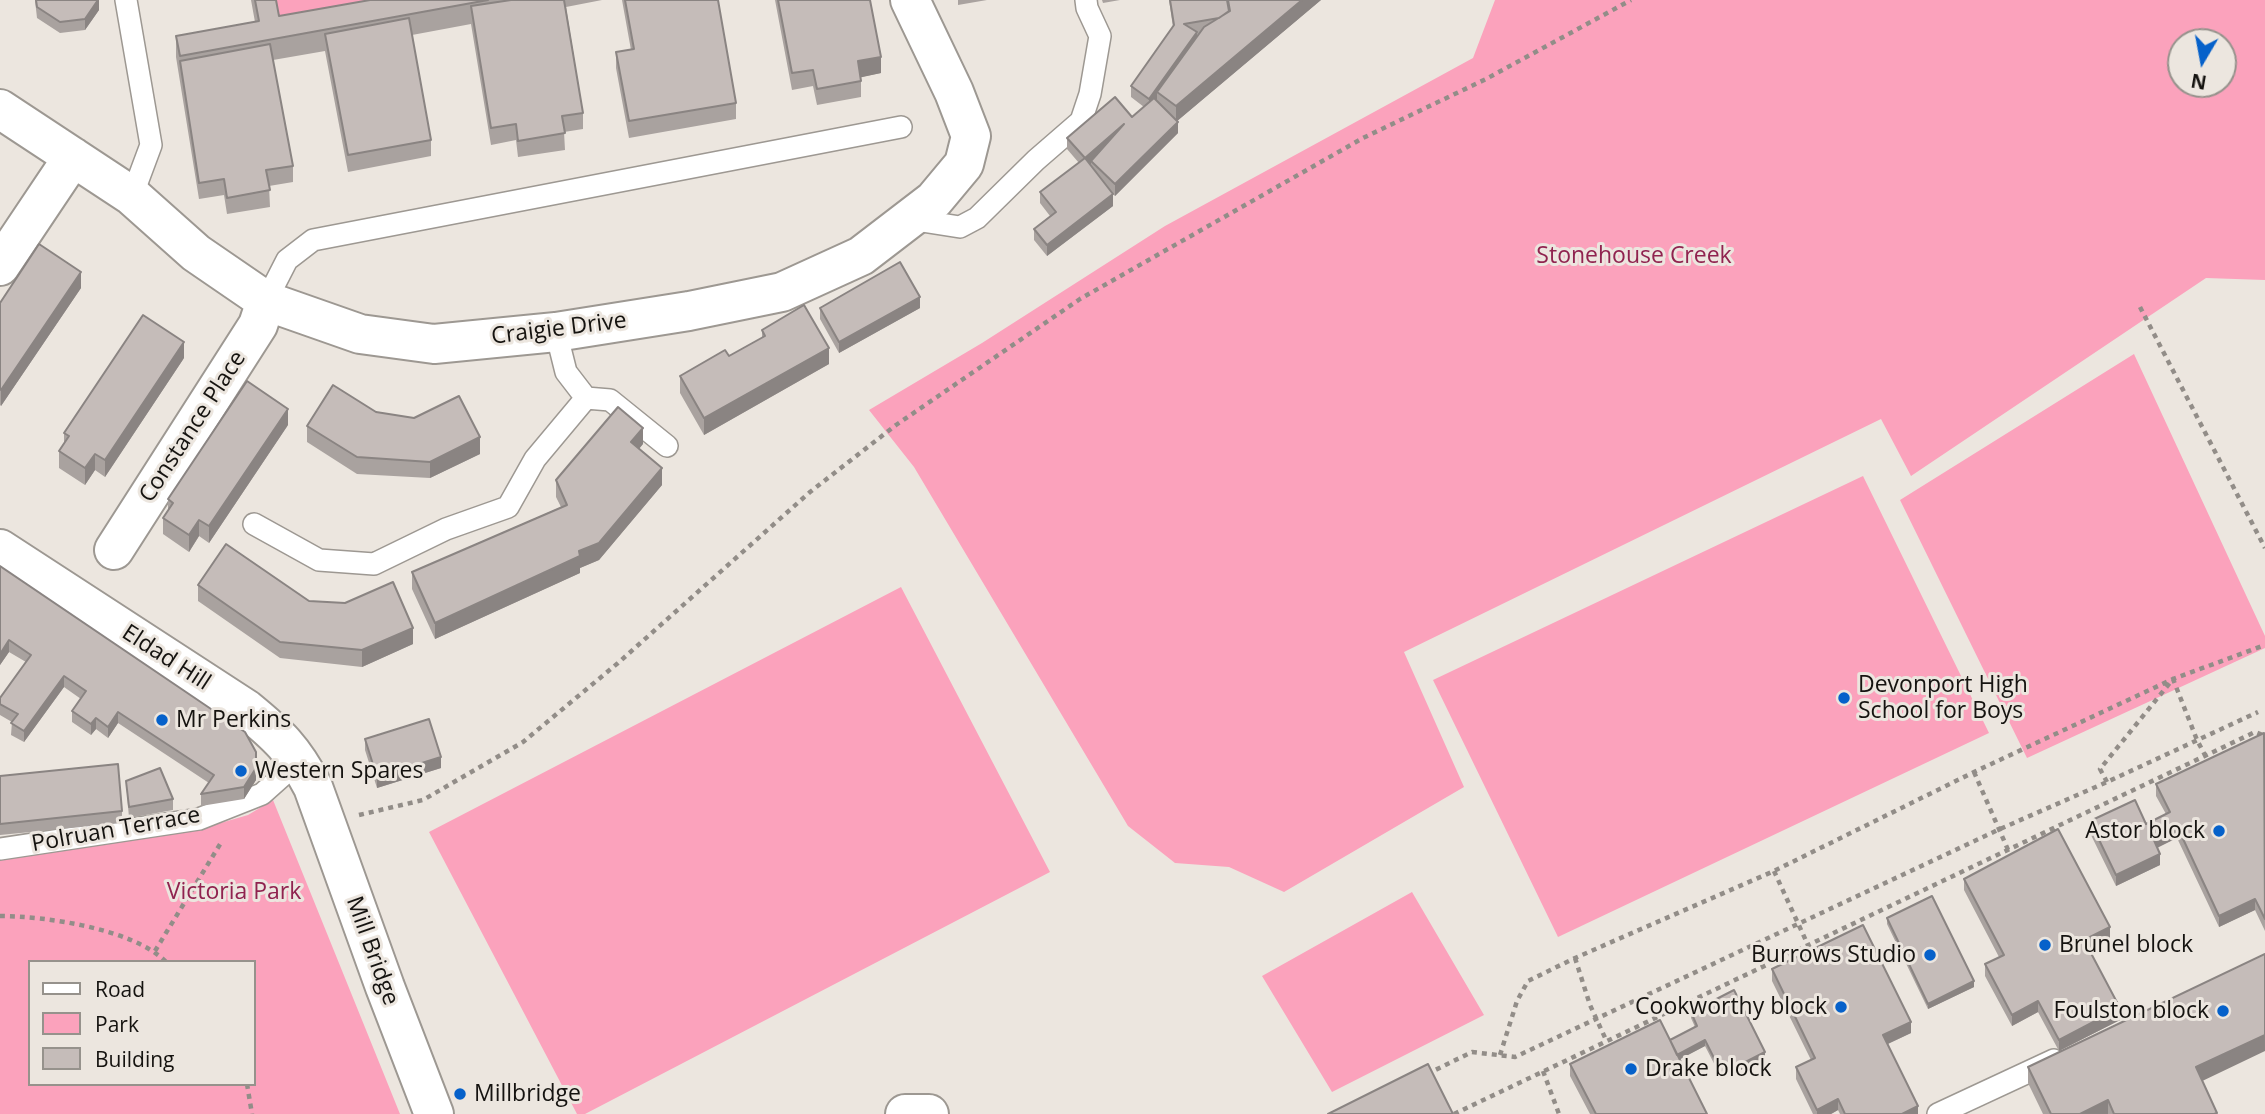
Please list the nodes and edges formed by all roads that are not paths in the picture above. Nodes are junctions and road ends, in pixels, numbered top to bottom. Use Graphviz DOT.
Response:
graph roads {
  1 [pos="125,0"];
  2 [pos="910,0"];
  3 [pos="1086,0"];
  4 [pos="0,109"];
  5 [pos="901,128"];
  6 [pos="73,157"];
  7 [pos="132,195"];
  8 [pos="909,219"];
  9 [pos="0,265"];
  10 [pos="267,301"];
  11 [pos="556,332"];
  12 [pos="586,398"];
  13 [pos="667,446"];
  14 [pos="254,524"];
  15 [pos="0,548"];
  16 [pos="114,550"];
  17 [pos="306,774"];
  18 [pos="0,849"];
  19 [pos="2073,1051"];
  20 [pos="434,1114"];
  21 [pos="905,1114"];
  22 [pos="929,1114"];
  23 [pos="1938,1114"];
  1 -- 7 [label="lane"];
  2 -- 8 [label="street, Craigie Drive"];
  3 -- 8 [label="lane"];
  4 -- 6 [label="street, Craigie Drive"];
  5 -- 10 [label="lane"];
  6 -- 7 [label="street, Craigie Drive"];
  6 -- 9 [label="street"];
  7 -- 10 [label="street, Craigie Drive"];
  8 -- 11 [label="street, Craigie Drive"];
  10 -- 11 [label="street, Craigie Drive"];
  10 -- 16 [label="street, Constance Place"];
  11 -- 12 [label="lane"];
  12 -- 13 [label="lane"];
  12 -- 14 [label="lane"];
  15 -- 17 [label="street, Eldad Hill"];
  17 -- 18 [label="lane, Polruan Terrace"];
  17 -- 20 [label="street, Mill Bridge"];
  19 -- 23 [label="lane"];
  21 -- 22 [label="street"];
}
